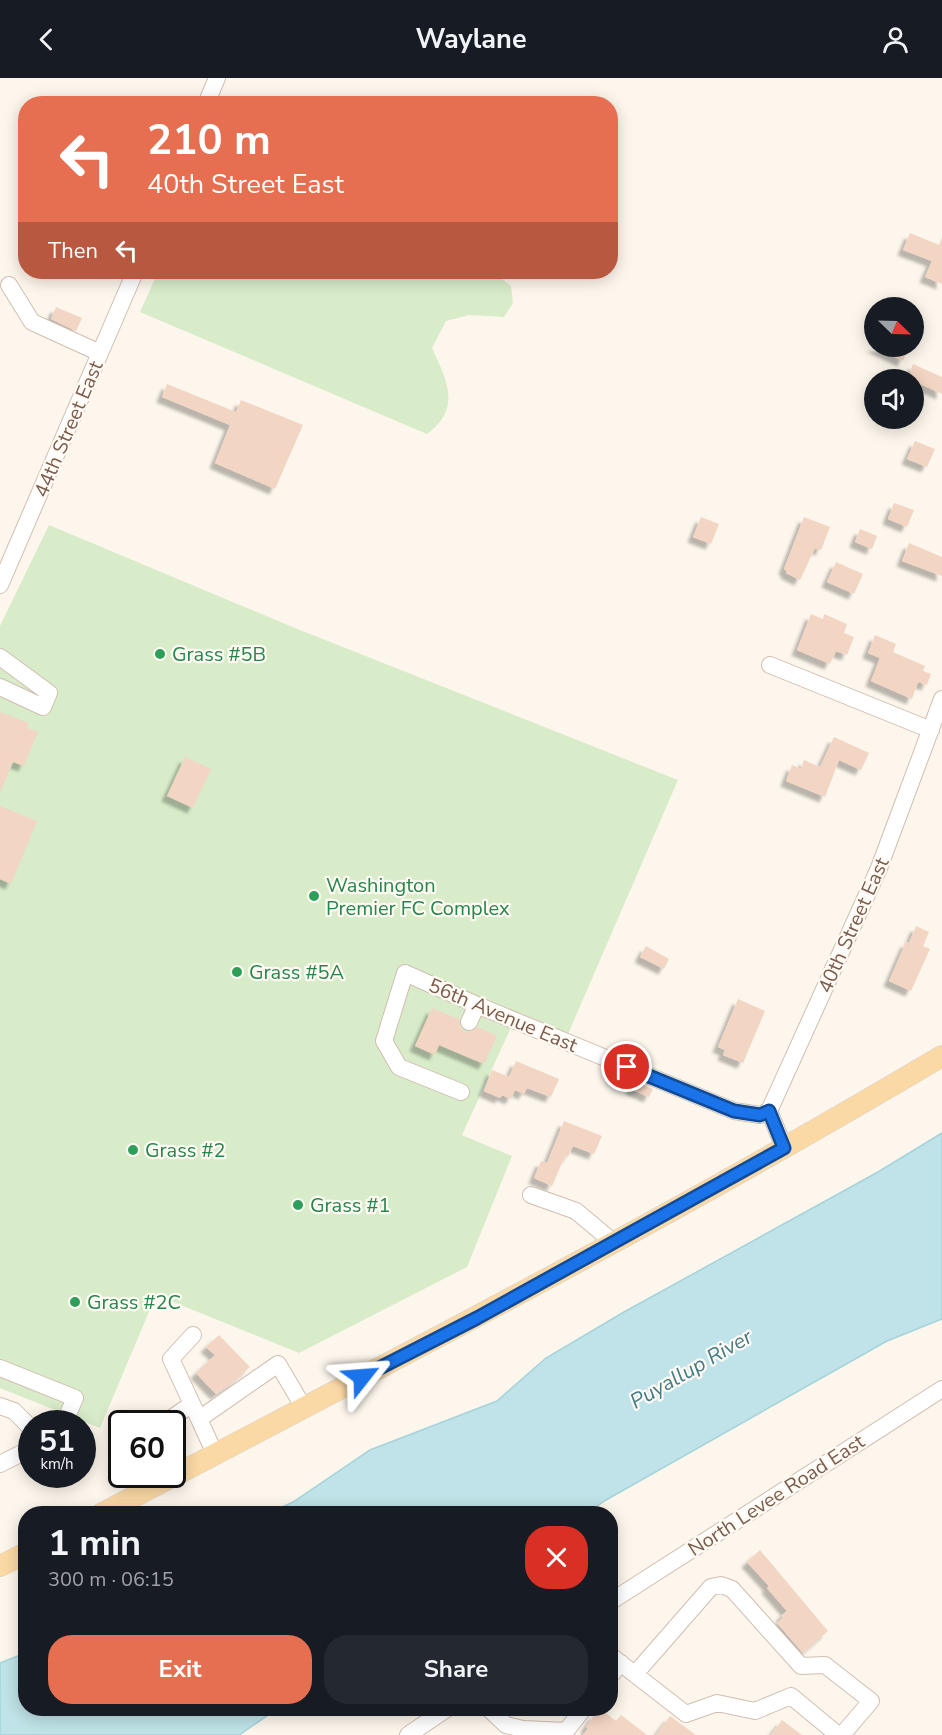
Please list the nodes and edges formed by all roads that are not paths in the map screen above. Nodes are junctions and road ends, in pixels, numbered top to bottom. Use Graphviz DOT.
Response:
graph roads {
  1 [pos="217,78"];
  2 [pos="209,96"];
  3 [pos="132,279"];
  4 [pos="9,285"];
  5 [pos="100,353"];
  6 [pos="0,585"];
  7 [pos="0,658"];
  8 [pos="770,666"];
  9 [pos="0,687"];
  10 [pos="942,699"];
  11 [pos="931,730"];
  12 [pos="477,1005"];
  13 [pos="469,1022"];
  14 [pos="942,1056"];
  15 [pos="461,1092"];
  16 [pos="769,1111"];
  17 [pos="784,1148"];
  18 [pos="531,1195"];
  19 [pos="613,1242"];
  20 [pos="193,1335"];
  21 [pos="0,1368"];
  22 [pos="942,1389"];
  23 [pos="192,1404"];
  24 [pos="0,1406"];
  25 [pos="304,1407"];
  26 [pos="70,1410"];
  27 [pos="183,1410"];
  28 [pos="18,1415"];
  29 [pos="199,1419"];
  30 [pos="215,1454"];
  31 [pos="18,1455"];
  32 [pos="0,1464"];
  33 [pos="116,1506"];
  34 [pos="18,1557"];
  35 [pos="0,1566"];
  36 [pos="618,1597"];
  37 [pos="618,1667"];
  38 [pos="635,1674"];
  39 [pos="436,1716"];
  40 [pos="496,1716"];
  41 [pos="578,1716"];
  42 [pos="408,1735"];
  43 [pos="840,1735"];
  1 -- 2 [label="street"];
  3 -- 5 [label="street, 44th Street East"];
  4 -- 5 [label="street"];
  5 -- 6 [label="street, 44th Street East"];
  7 -- 9 [label="street"];
  8 -- 11 [label="street"];
  10 -- 11 [label="street, 40th Street East"];
  11 -- 16 [label="street, 40th Street East"];
  12 -- 13 [label="street"];
  12 -- 15 [label="street, 56th Avenue East"];
  12 -- 16 [label="street, 56th Avenue East"];
  14 -- 17 [label="main road"];
  16 -- 17 [label="street"];
  17 -- 19 [label="main road"];
  18 -- 19 [label="street"];
  19 -- 25 [label="main road"];
  20 -- 23 [label="street"];
  21 -- 26 [label="street"];
  22 -- 36 [label="street, North Levee Road East"];
  23 -- 27 [label="street"];
  23 -- 29 [label="street"];
  24 -- 28 [label="street"];
  25 -- 29 [label="street"];
  25 -- 30 [label="main road"];
  29 -- 30 [label="street"];
  30 -- 33 [label="main road"];
  31 -- 32 [label="street"];
  34 -- 35 [label="main road"];
  37 -- 38 [label="street"];
  38 -- 43 [label="street"];
  38 -- 43 [label="street"];
  39 -- 42 [label="street"];
  40 -- 41 [label="street"];
}
